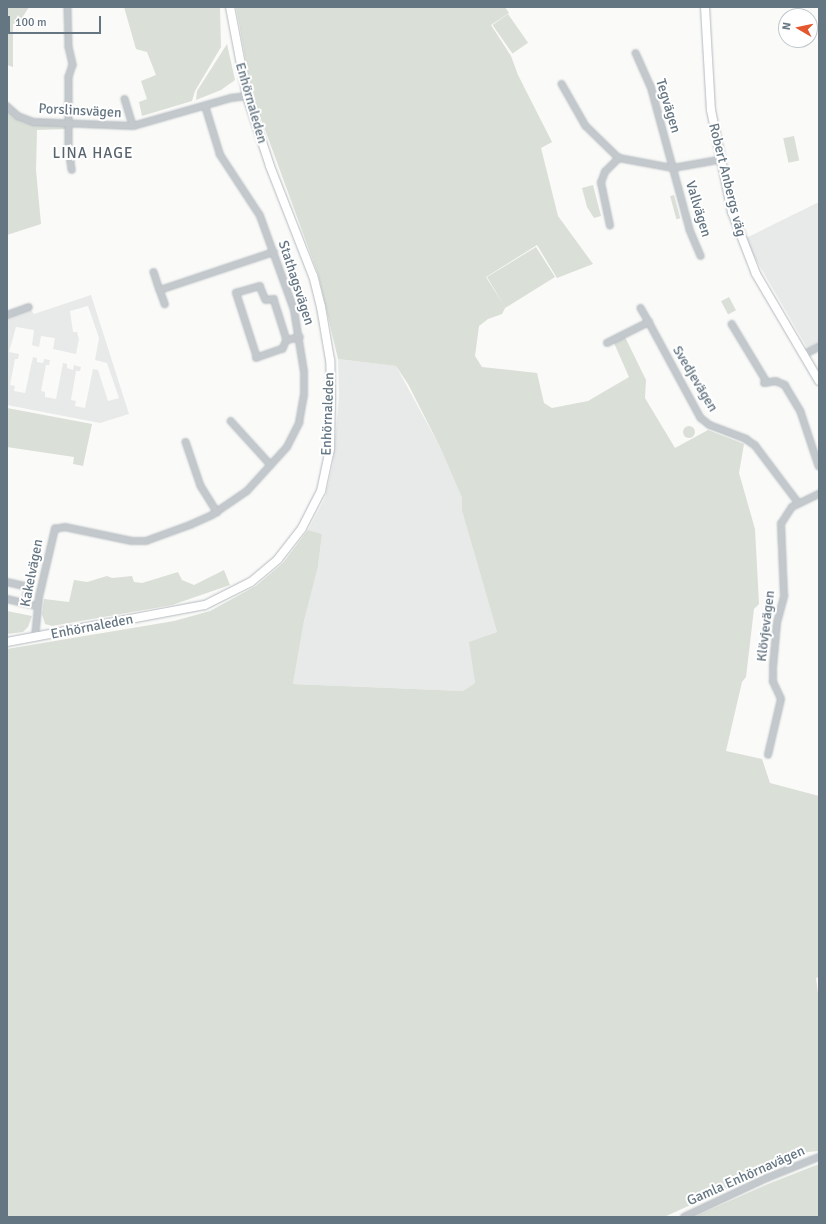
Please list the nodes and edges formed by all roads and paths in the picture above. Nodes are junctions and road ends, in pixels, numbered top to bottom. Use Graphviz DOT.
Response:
graph roads {
  1 [pos="68,7"];
  2 [pos="230,7"];
  3 [pos="705,7"];
  4 [pos="636,53"];
  5 [pos="562,84"];
  6 [pos="247,96"];
  7 [pos="125,99"];
  8 [pos="7,106"];
  9 [pos="205,106"];
  10 [pos="69,122"];
  11 [pos="133,126"];
  12 [pos="619,158"];
  13 [pos="719,160"];
  14 [pos="673,168"];
  15 [pos="72,170"];
  16 [pos="610,226"];
  17 [pos="274,252"];
  18 [pos="701,256"];
  19 [pos="154,272"];
  20 [pos="160,290"];
  21 [pos="165,304"];
  22 [pos="29,307"];
  23 [pos="641,308"];
  24 [pos="7,315"];
  25 [pos="649,322"];
  26 [pos="732,324"];
  27 [pos="300,337"];
  28 [pos="287,340"];
  29 [pos="608,343"];
  30 [pos="819,347"];
  31 [pos="805,354"];
  32 [pos="819,381"];
  33 [pos="231,421"];
  34 [pos="186,442"];
  35 [pos="271,465"];
  36 [pos="819,466"];
  37 [pos="819,494"];
  38 [pos="798,502"];
  39 [pos="217,512"];
  40 [pos="70,528"];
  41 [pos="7,582"];
  42 [pos="7,599"];
  43 [pos="25,603"];
  44 [pos="38,606"];
  45 [pos="35,638"];
  46 [pos="7,642"];
  47 [pos="768,755"];
  48 [pos="819,1157"];
  49 [pos="684,1217"];
  1 -- 10 [label="street"];
  2 -- 6 [label="street, Enhörnaleden"];
  3 -- 13 [label="street, Robert Anbergs väg"];
  4 -- 14 [label="street, Tegvägen"];
  5 -- 12 [label="street"];
  6 -- 9 [label="street, Porslinsvägen"];
  6 -- 45 [label="street, Enhörnaleden"];
  7 -- 11 [label="street, Porslinsvägen"];
  8 -- 10 [label="street, Porslinsvägen"];
  9 -- 11 [label="street, Porslinsvägen"];
  9 -- 17 [label="street, Stathagsvägen"];
  10 -- 11 [label="street, Porslinsvägen"];
  10 -- 15 [label="street"];
  12 -- 14 [label="street"];
  12 -- 16 [label="street"];
  13 -- 14 [label="street"];
  13 -- 31 [label="street, Robert Anbergs väg"];
  14 -- 18 [label="street, Vallvägen"];
  17 -- 20 [label="street"];
  17 -- 27 [label="street, Stathagsvägen"];
  19 -- 20 [label="street"];
  20 -- 21 [label="street"];
  22 -- 24 [label="street"];
  23 -- 25 [label="street, Svedjevägen"];
  25 -- 29 [label="street"];
  25 -- 38 [label="street, Svedjevägen"];
  26 -- 36 [label="street"];
  27 -- 28 [label="street"];
  27 -- 35 [label="street, Stathagsvägen"];
  28 -- 28 [label="street"];
  30 -- 31 [label="street"];
  31 -- 32 [label="street, Robert Anbergs väg"];
  33 -- 35 [label="street"];
  34 -- 39 [label="street"];
  35 -- 39 [label="street, Stathagsvägen"];
  37 -- 38 [label="street, Klövjevägen"];
  38 -- 47 [label="street, Klövjevägen"];
  39 -- 40 [label="street, Stathagsvägen"];
  40 -- 44 [label="street, Kakelvägen"];
  41 -- 43 [label="street"];
  42 -- 43 [label="street"];
  43 -- 44 [label="street"];
  44 -- 45 [label="street, Kakelvägen"];
  45 -- 46 [label="street, Enhörnaleden"];
  48 -- 49 [label="street, Gamla Enhörnavägen"];
}
